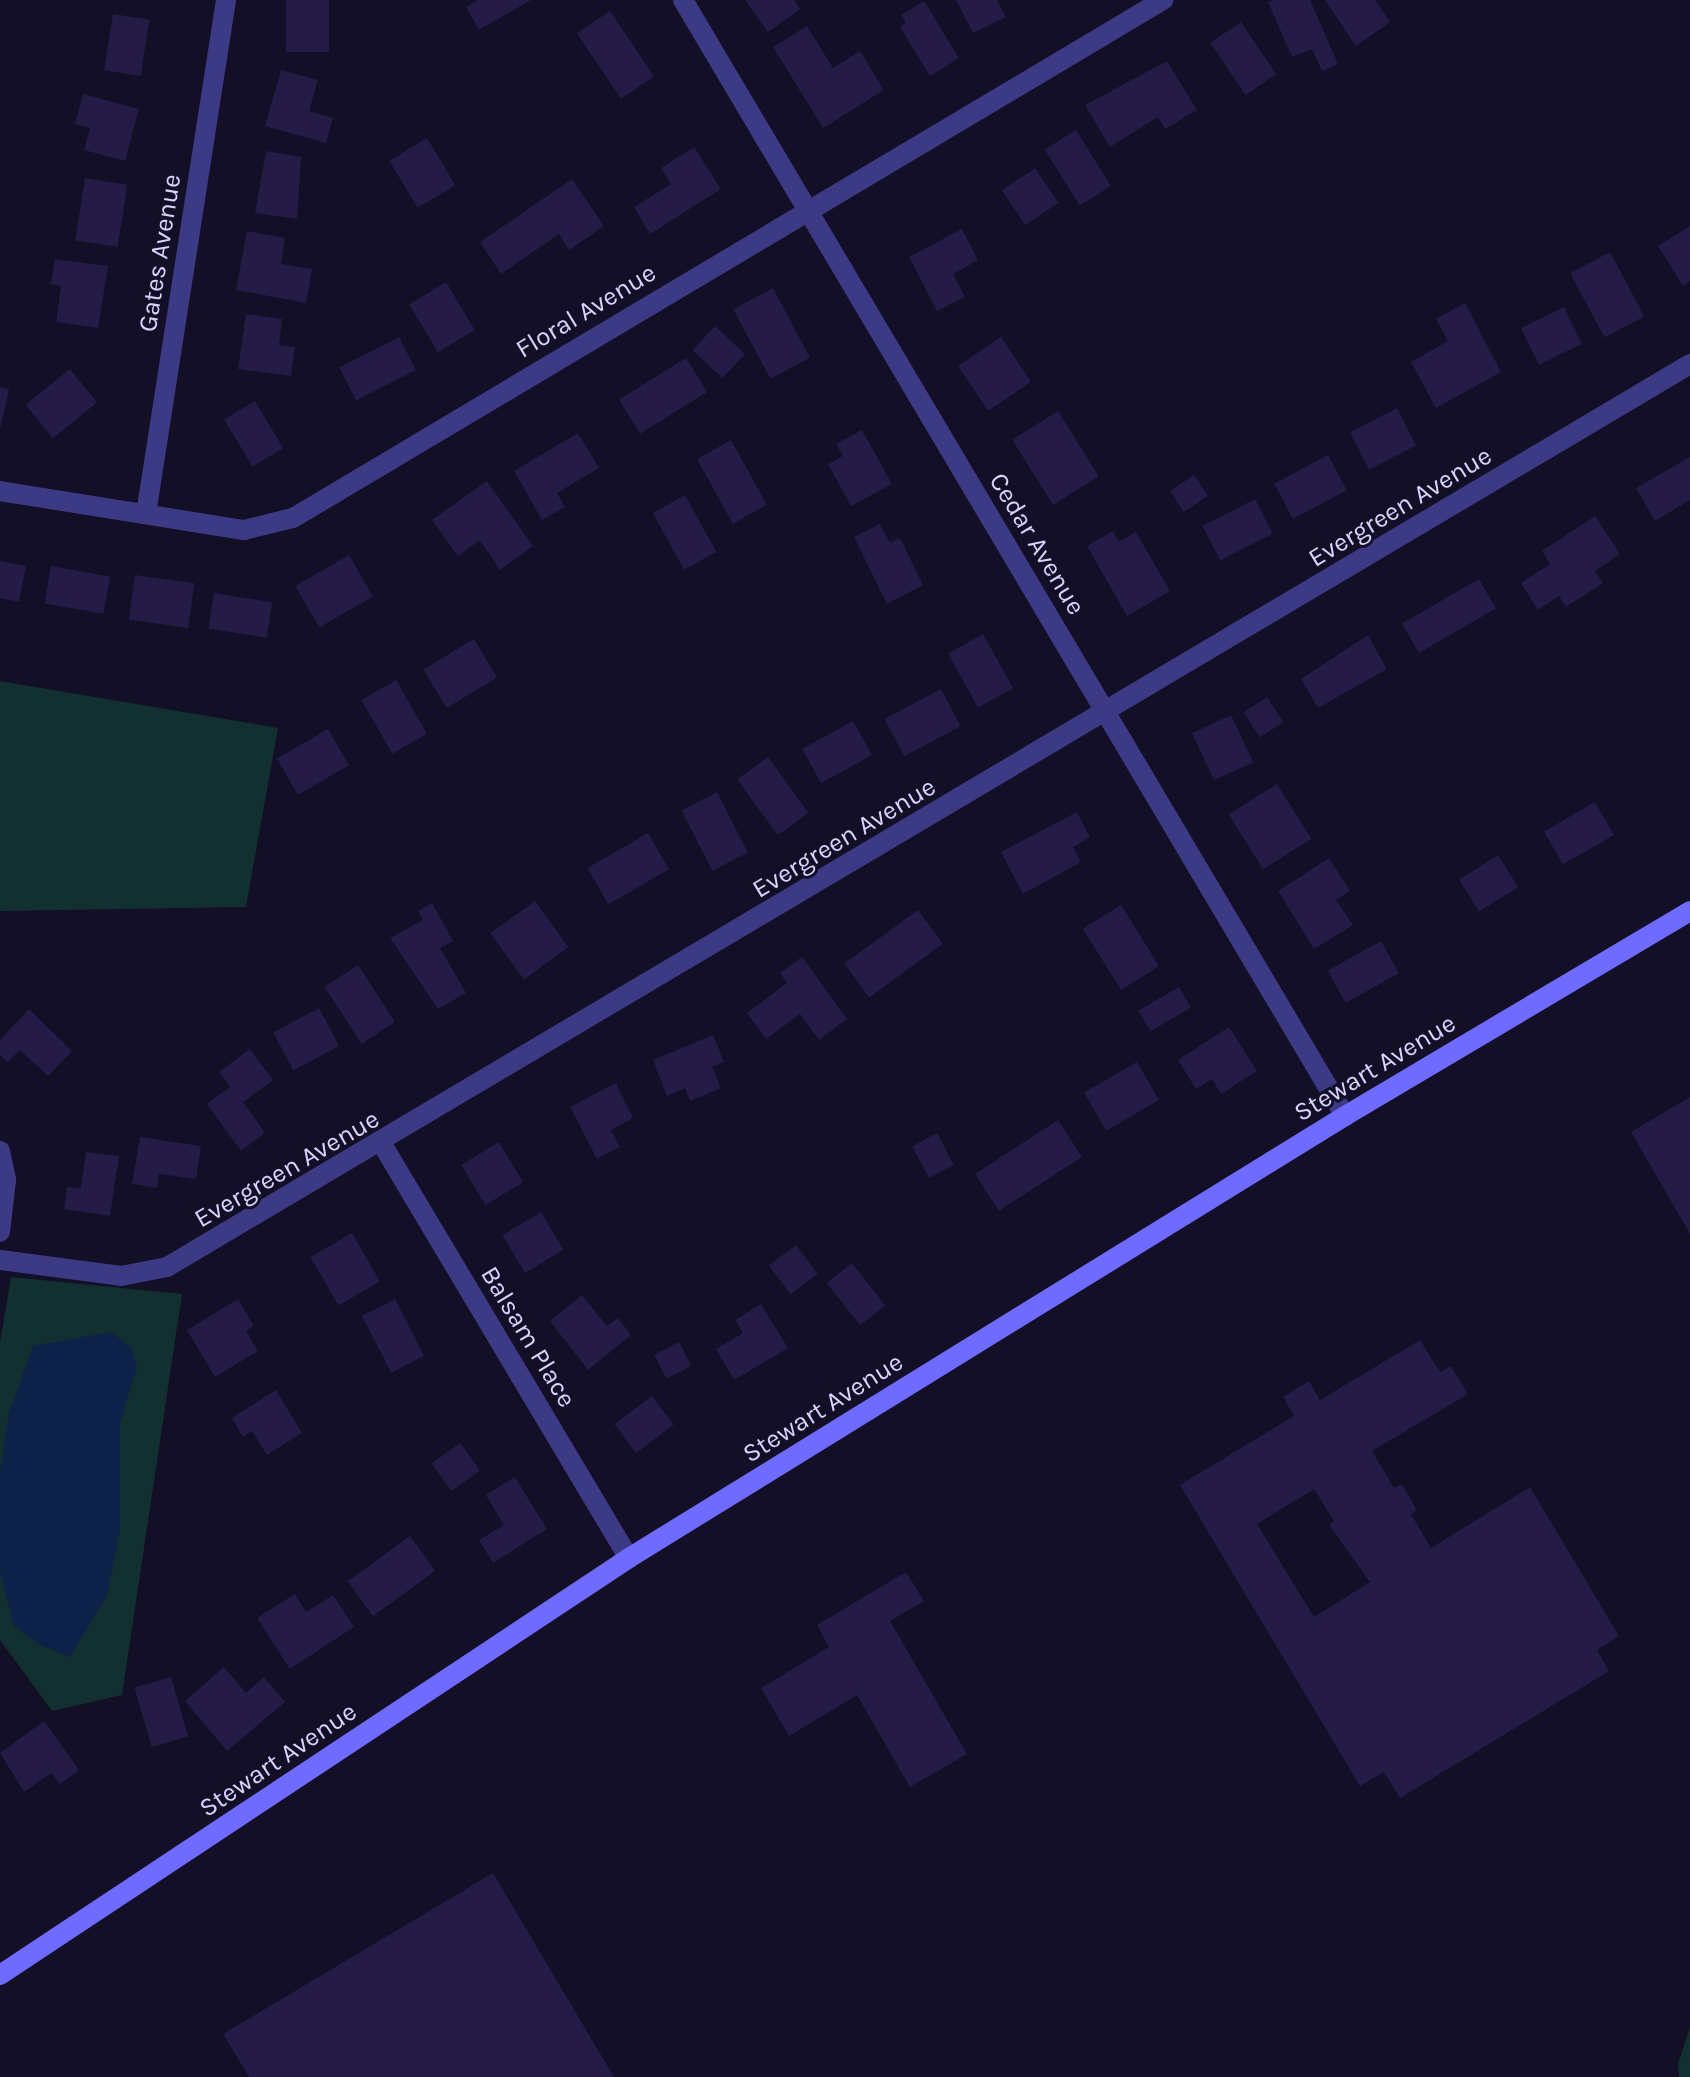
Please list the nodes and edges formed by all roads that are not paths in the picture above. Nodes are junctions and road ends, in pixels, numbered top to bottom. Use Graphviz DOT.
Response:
graph roads {
  1 [pos="226,0"];
  2 [pos="683,0"];
  3 [pos="1163,0"];
  4 [pos="808,212"];
  5 [pos="1690,364"];
  6 [pos="0,491"];
  7 [pos="146,514"];
  8 [pos="1107,712"];
  9 [pos="1690,911"];
  10 [pos="1345,1116"];
  11 [pos="382,1144"];
  12 [pos="0,1151"];
  13 [pos="0,1232"];
  14 [pos="0,1260"];
  15 [pos="629,1558"];
  16 [pos="0,1975"];
  1 -- 7 [label="street, Gates Avenue"];
  2 -- 4 [label="street, Cedar Avenue"];
  3 -- 4 [label="street, Floral Avenue"];
  4 -- 7 [label="street, Floral Avenue"];
  4 -- 8 [label="street, Cedar Avenue"];
  5 -- 8 [label="street, Evergreen Avenue"];
  6 -- 7 [label="street, Floral Avenue"];
  8 -- 10 [label="street, Cedar Avenue"];
  8 -- 11 [label="street, Evergreen Avenue"];
  9 -- 10 [label="main road, Stewart Avenue"];
  10 -- 15 [label="main road, Stewart Avenue"];
  11 -- 14 [label="street, Evergreen Avenue"];
  11 -- 15 [label="street, Balsam Place"];
  12 -- 13 [label="street"];
  15 -- 16 [label="main road, Stewart Avenue"];
}
